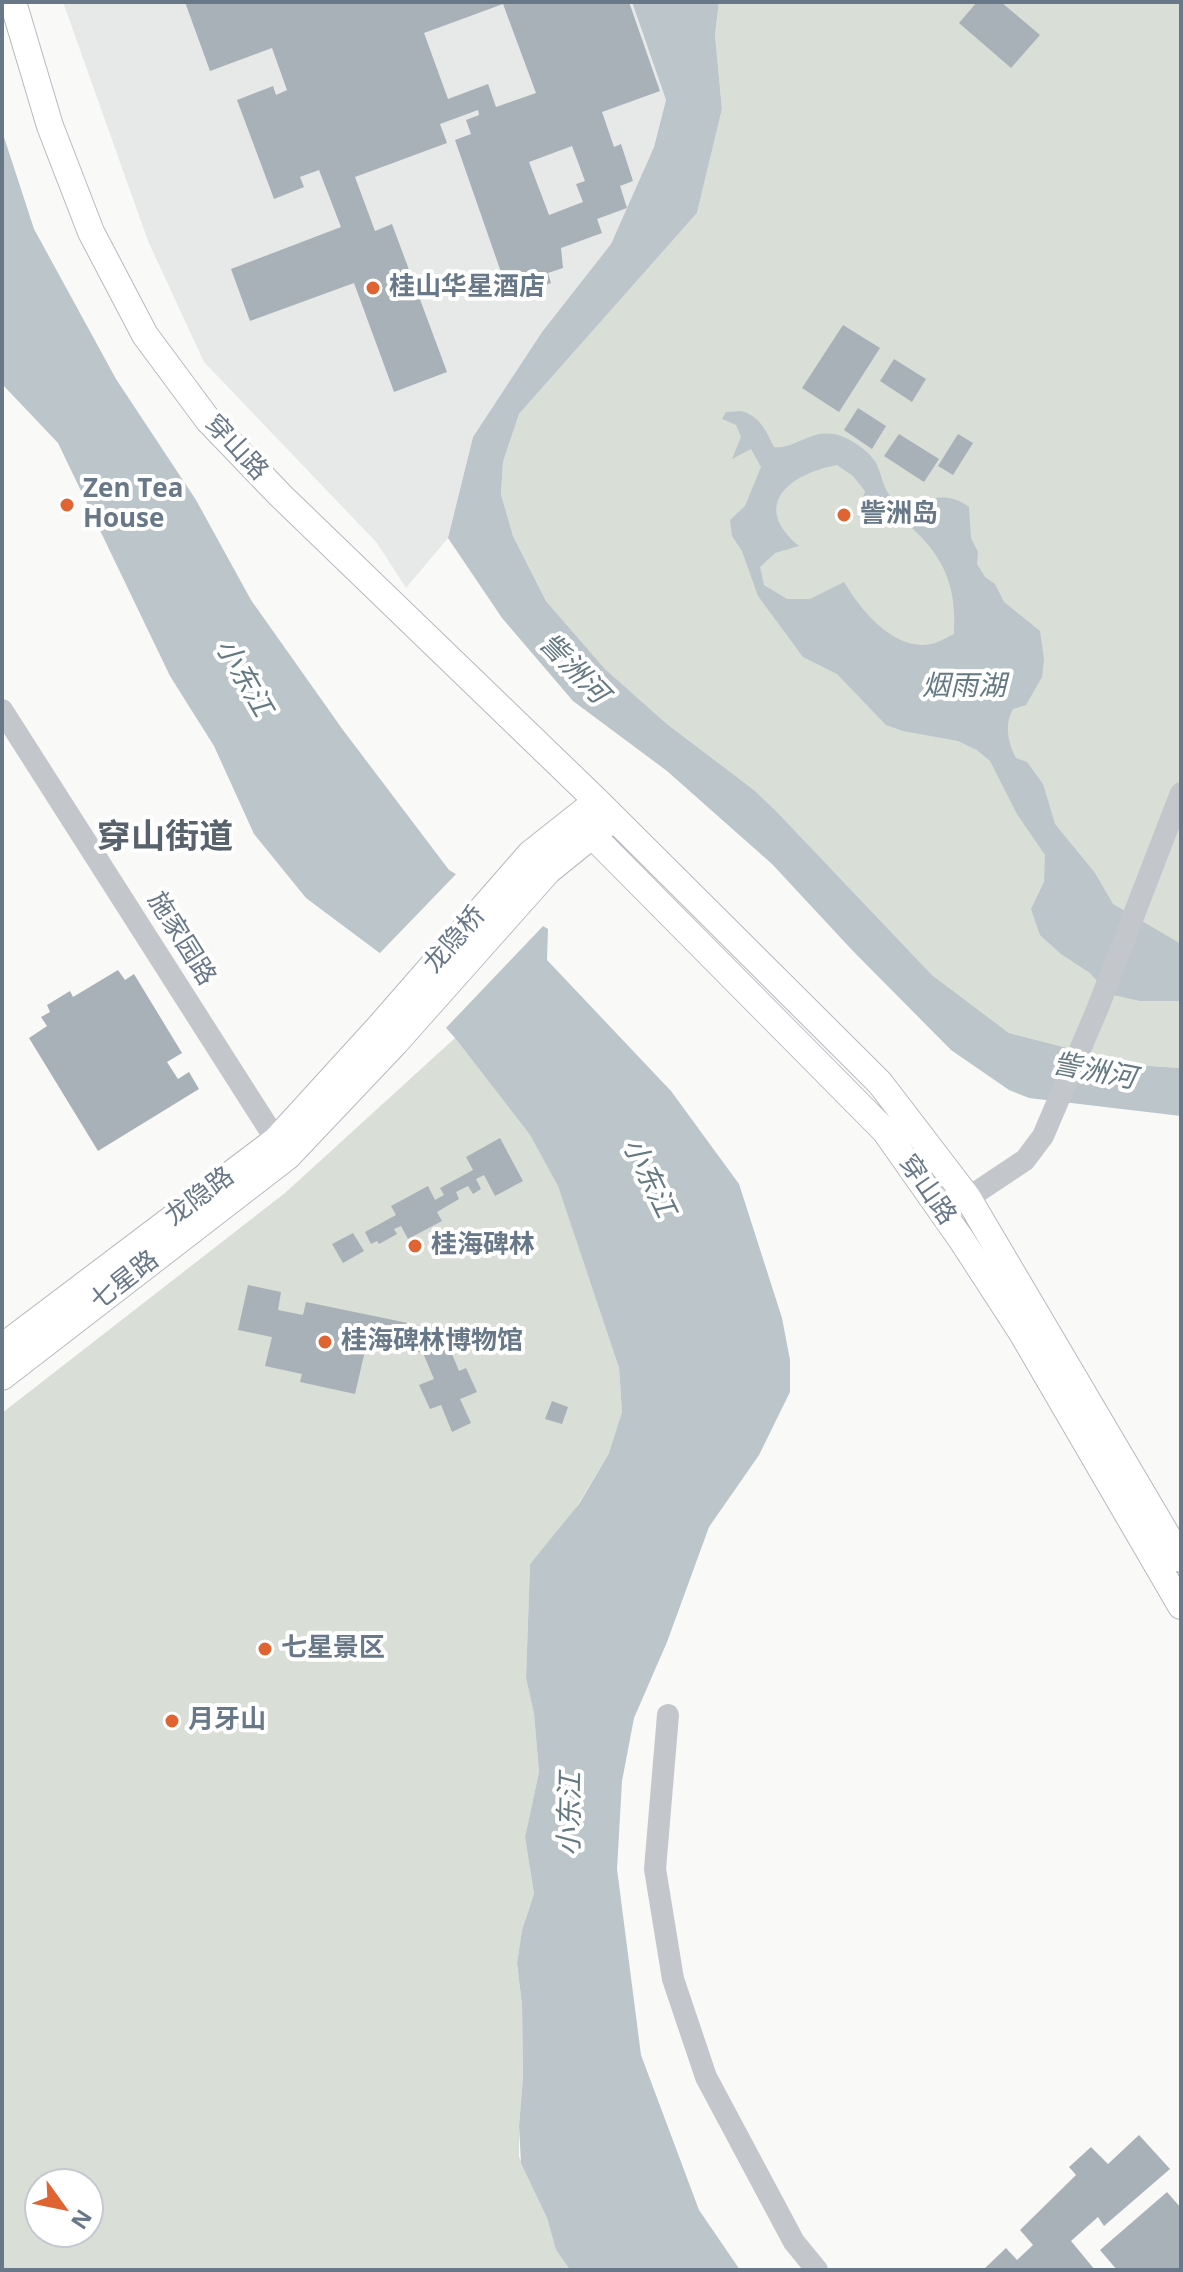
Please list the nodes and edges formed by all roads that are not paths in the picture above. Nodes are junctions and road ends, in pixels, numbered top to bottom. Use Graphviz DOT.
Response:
graph roads {
  1 [pos="13,2"];
  2 [pos="2,710"];
  3 [pos="1181,793"];
  4 [pos="595,818"];
  5 [pos="387,1035"];
  6 [pos="281,1148"];
  7 [pos="968,1198"];
  8 [pos="2,1347"];
  9 [pos="2,1377"];
  10 [pos="1181,1559"];
  11 [pos="1181,1606"];
  12 [pos="668,1715"];
  13 [pos="817,2270"];
  1 -- 4 [label="main road, 穿山路"];
  2 -- 6 [label="street, 施家园路"];
  3 -- 7 [label="street"];
  4 -- 5 [label="main road, 龙隐桥"];
  4 -- 7 [label="main road, 穿山路"];
  4 -- 11 [label="main road, 穿山路"];
  5 -- 6 [label="main road, 龙隐路"];
  6 -- 8 [label="main road, 龙隐路"];
  6 -- 9 [label="main road, 七星路"];
  7 -- 10 [label="main road, 穿山路"];
  12 -- 13 [label="street"];
}
